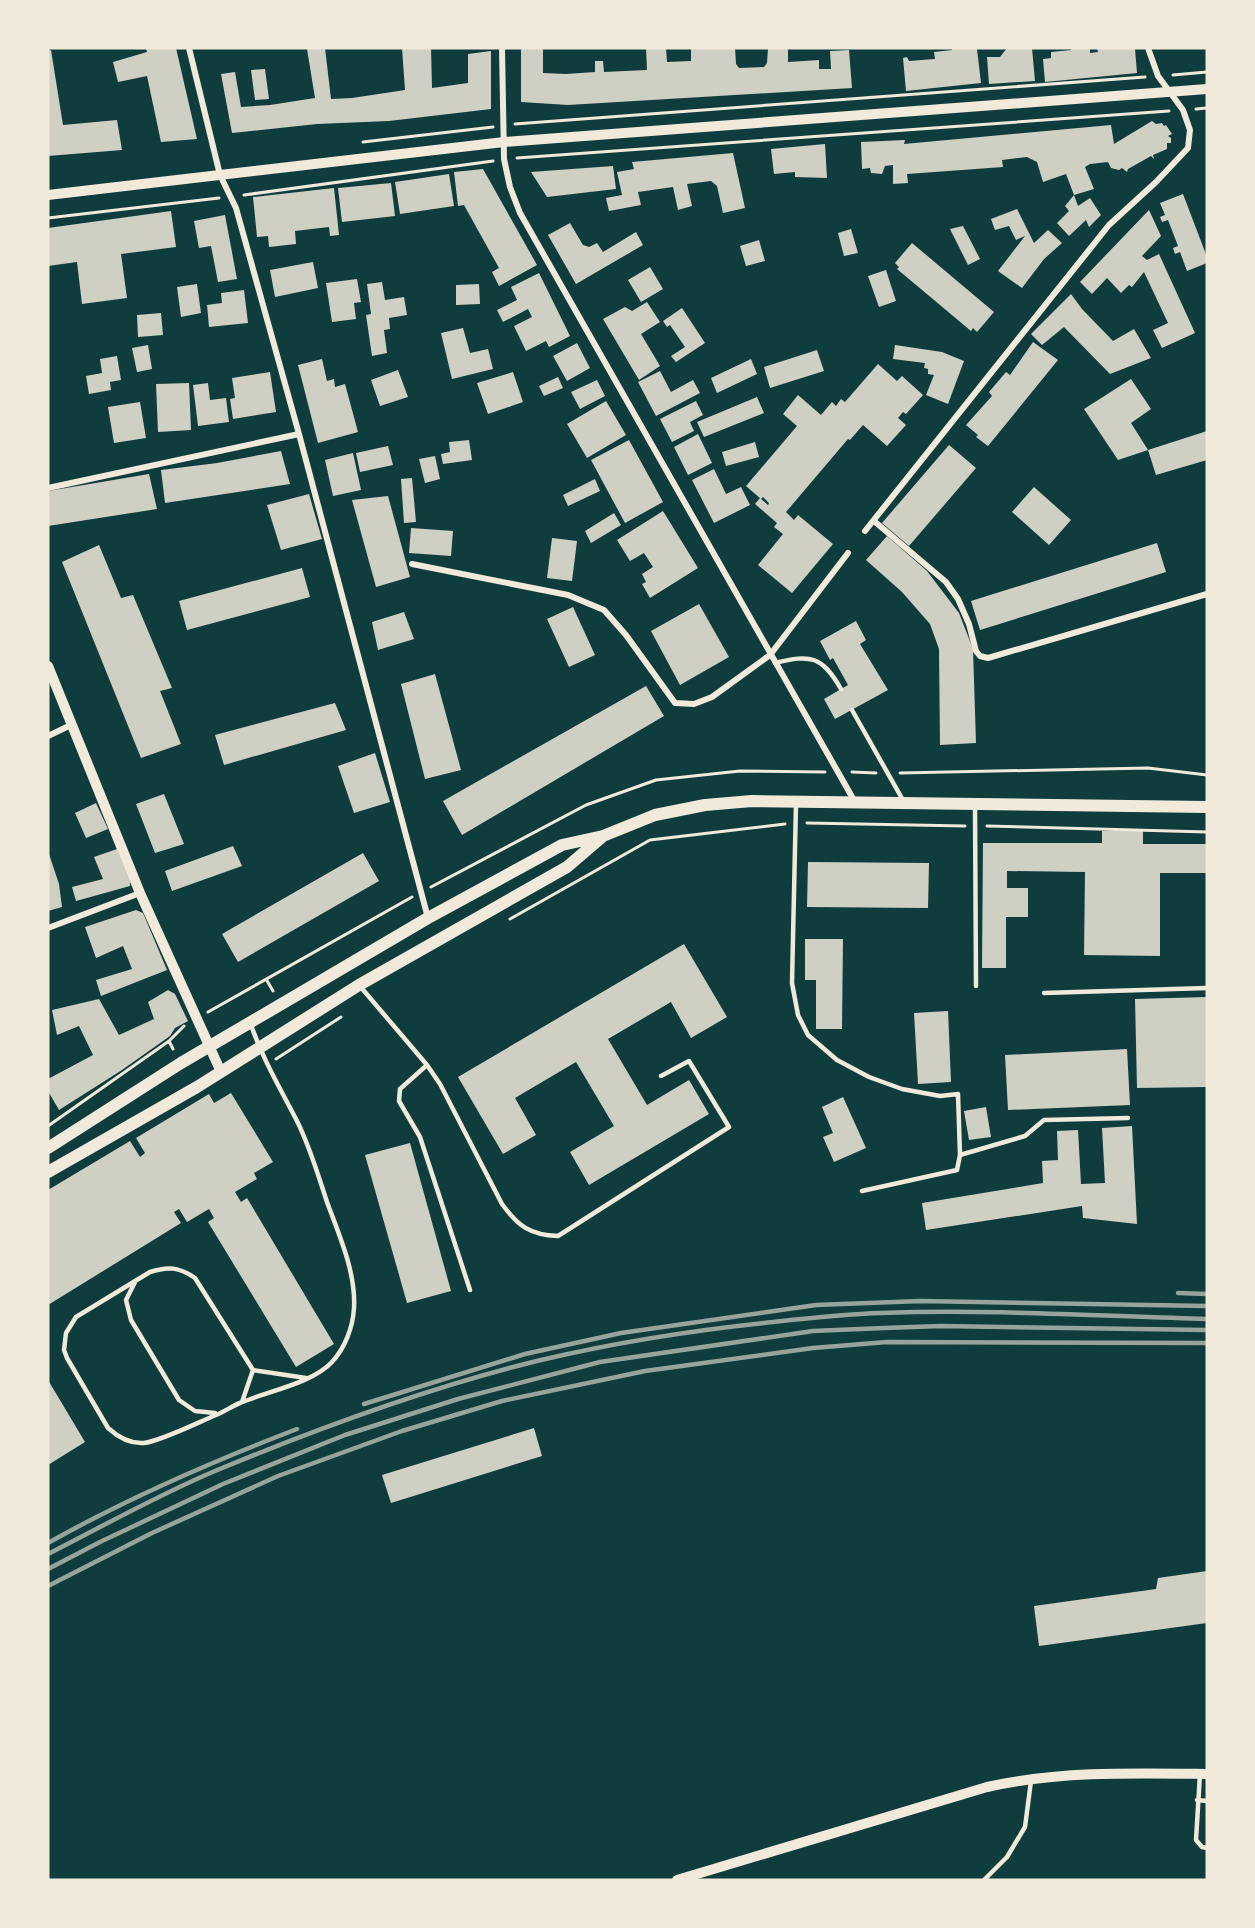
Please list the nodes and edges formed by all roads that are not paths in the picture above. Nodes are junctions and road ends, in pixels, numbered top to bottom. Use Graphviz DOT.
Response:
graph roads {
  1 [pos="189,48"];
  2 [pos="502,48"];
  3 [pos="1148,48"];
  4 [pos="1207,89"];
  5 [pos="1171,92"];
  6 [pos="504,142"];
  7 [pos="220,175"];
  8 [pos="48,195"];
  9 [pos="299,434"];
  10 [pos="48,488"];
  11 [pos="874,521"];
  12 [pos="865,531"];
  13 [pos="848,553"];
  14 [pos="412,564"];
  15 [pos="1207,594"];
  16 [pos="770,655"];
  17 [pos="775,663"];
  18 [pos="48,666"];
  19 [pos="841,689"];
  20 [pos="852,710"];
  21 [pos="71,725"];
  22 [pos="48,736"];
  23 [pos="796,803"];
  24 [pos="856,804"];
  25 [pos="905,805"];
  26 [pos="975,805"];
  27 [pos="1207,807"];
  28 [pos="603,836"];
  29 [pos="140,892"];
  30 [pos="428,918"];
  31 [pos="48,928"];
  32 [pos="359,985"];
  33 [pos="976,986"];
  34 [pos="1207,988"];
  35 [pos="1044,993"];
  36 [pos="250,1023"];
  37 [pos="211,1047"];
  38 [pos="259,1050"];
  39 [pos="427,1065"];
  40 [pos="221,1072"];
  41 [pos="661,1076"];
  42 [pos="1128,1118"];
  43 [pos="48,1148"];
  44 [pos="960,1155"];
  45 [pos="48,1172"];
  46 [pos="862,1191"];
  47 [pos="139,1278"];
  48 [pos="470,1290"];
  49 [pos="253,1370"];
  50 [pos="306,1378"];
  51 [pos="242,1402"];
  52 [pos="220,1413"];
  53 [pos="1203,1774"];
  54 [pos="1031,1779"];
  55 [pos="1197,1800"];
  56 [pos="1207,1801"];
  57 [pos="1207,1848"];
  58 [pos="677,1880"];
  59 [pos="984,1880"];
  1 -- 7 [label="street"];
  2 -- 6 [label="street"];
  3 -- 5 [label="street"];
  4 -- 5 [label="street"];
  5 -- 6 [label="street"];
  5 -- 11 [label="street"];
  6 -- 7 [label="street"];
  6 -- 16 [label="street"];
  7 -- 8 [label="street"];
  7 -- 9 [label="street"];
  9 -- 10 [label="street"];
  9 -- 30 [label="street"];
  11 -- 12 [label="street"];
  11 -- 15 [label="street"];
  13 -- 16 [label="street"];
  14 -- 16 [label="street"];
  16 -- 17 [label="street"];
  17 -- 19 [label="lane"];
  17 -- 24 [label="street"];
  18 -- 21 [label="street"];
  20 -- 25 [label="lane"];
  21 -- 22 [label="street"];
  21 -- 29 [label="street"];
  23 -- 24 [label="main road"];
  23 -- 28 [label="main road"];
  23 -- 44 [label="lane"];
  24 -- 25 [label="main road"];
  25 -- 26 [label="main road"];
  26 -- 27 [label="main road"];
  26 -- 33 [label="lane"];
  28 -- 30 [label="main road"];
  28 -- 32 [label="main road"];
  29 -- 31 [label="street"];
  29 -- 37 [label="street"];
  30 -- 36 [label="main road"];
  32 -- 38 [label="main road"];
  32 -- 39 [label="lane"];
  34 -- 35 [label="lane"];
  36 -- 37 [label="main road"];
  36 -- 38 [label="lane"];
  37 -- 40 [label="street"];
  37 -- 43 [label="main road"];
  38 -- 40 [label="main road"];
  38 -- 50 [label="lane"];
  39 -- 41 [label="lane"];
  39 -- 48 [label="lane"];
  40 -- 45 [label="main road"];
  42 -- 44 [label="lane"];
  44 -- 46 [label="lane"];
  47 -- 49 [label="lane"];
  47 -- 52 [label="lane"];
  47 -- 52 [label="lane"];
  49 -- 50 [label="lane"];
  49 -- 51 [label="lane"];
  50 -- 51 [label="lane"];
  51 -- 52 [label="lane"];
  53 -- 54 [label="street"];
  53 -- 55 [label="lane"];
  54 -- 58 [label="street"];
  54 -- 59 [label="lane"];
  55 -- 56 [label="lane"];
  55 -- 57 [label="lane"];
}
